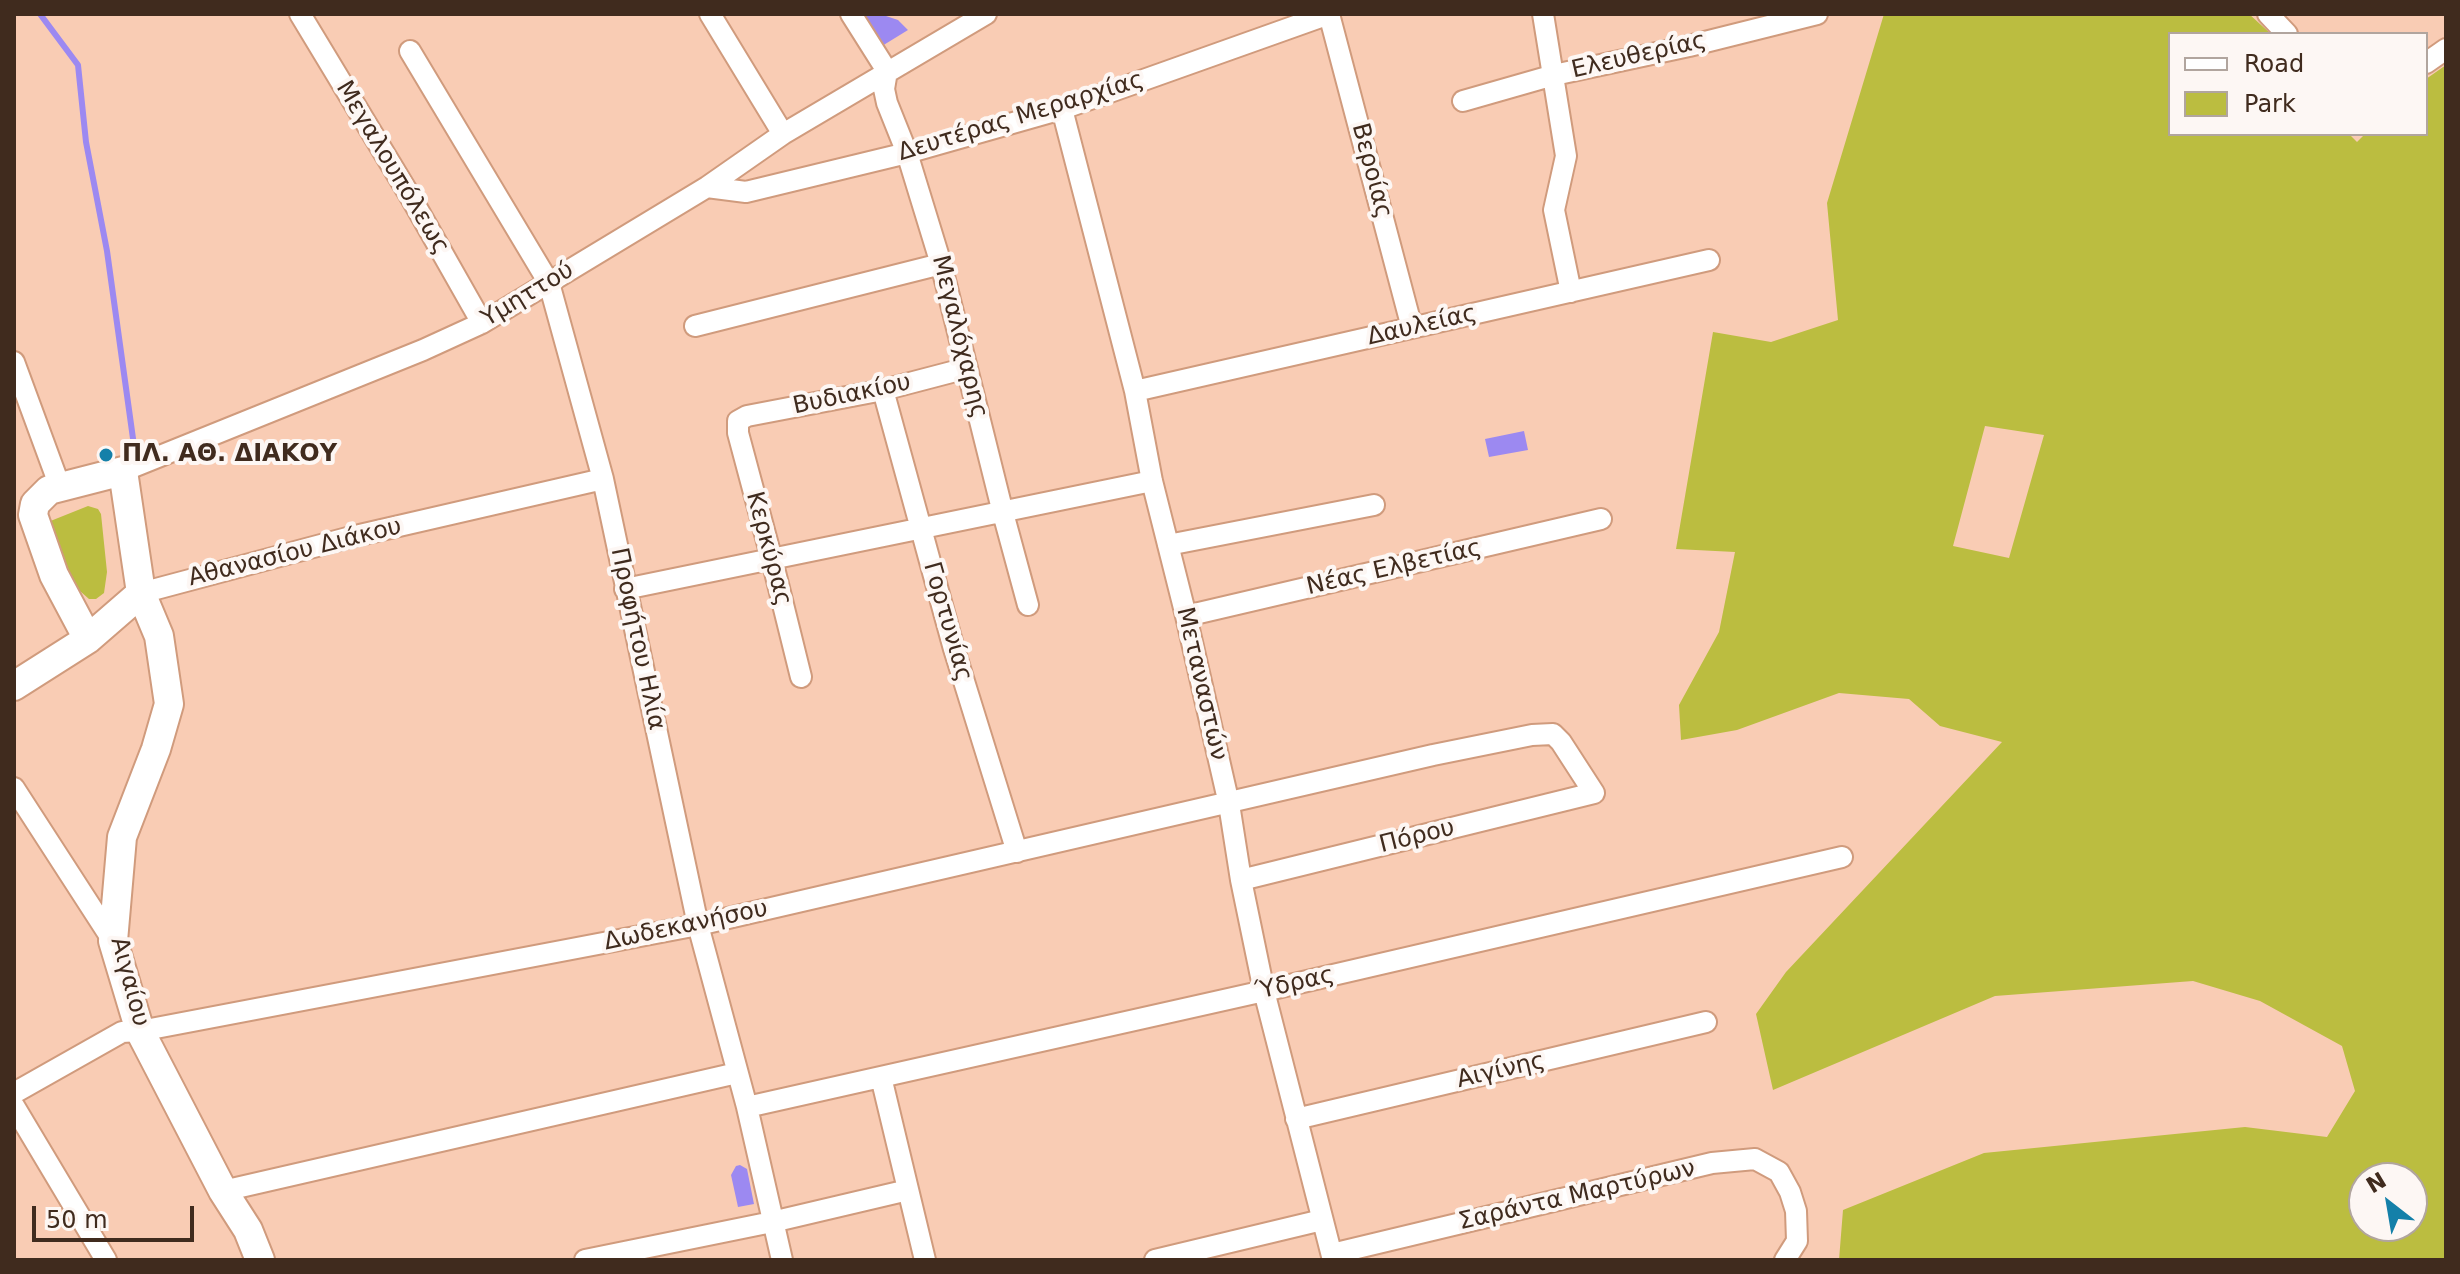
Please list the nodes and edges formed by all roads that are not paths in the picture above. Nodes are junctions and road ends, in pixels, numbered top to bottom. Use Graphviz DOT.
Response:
graph roads {
  1 [pos="300,14"];
  2 [pos="710,14"];
  3 [pos="851,14"];
  4 [pos="1329,14"];
  5 [pos="1543,14"];
  6 [pos="1817,14"];
  7 [pos="2268,14"];
  8 [pos="983,15"];
  9 [pos="2285,32"];
  10 [pos="2446,49"];
  11 [pos="410,51"];
  12 [pos="2428,62"];
  13 [pos="887,71"];
  14 [pos="1554,75"];
  15 [pos="1463,101"];
  16 [pos="1062,109"];
  17 [pos="783,134"];
  18 [pos="907,153"];
  19 [pos="707,187"];
  20 [pos="1709,260"];
  21 [pos="941,264"];
  22 [pos="549,283"];
  23 [pos="1571,292"];
  24 [pos="482,323"];
  25 [pos="695,326"];
  26 [pos="1412,328"];
  27 [pos="14,362"];
  28 [pos="967,368"];
  29 [pos="883,390"];
  30 [pos="1135,391"];
  31 [pos="738,421"];
  32 [pos="123,471"];
  33 [pos="603,479"];
  34 [pos="1152,481"];
  35 [pos="60,487"];
  36 [pos="1374,505"];
  37 [pos="1003,513"];
  38 [pos="1601,519"];
  39 [pos="920,530"];
  40 [pos="1168,545"];
  41 [pos="772,560"];
  42 [pos="625,589"];
  43 [pos="141,593"];
  44 [pos="1028,605"];
  45 [pos="1186,616"];
  46 [pos="88,639"];
  47 [pos="17,676"];
  48 [pos="801,677"];
  49 [pos="14,788"];
  50 [pos="1594,793"];
  51 [pos="1229,804"];
  52 [pos="1017,852"];
  53 [pos="1842,857"];
  54 [pos="1241,880"];
  55 [pos="698,925"];
  56 [pos="113,941"];
  57 [pos="1264,991"];
  58 [pos="1706,1022"];
  59 [pos="140,1031"];
  60 [pos="737,1073"];
  61 [pos="881,1077"];
  62 [pos="14,1093"];
  63 [pos="14,1106"];
  64 [pos="747,1107"];
  65 [pos="1296,1119"];
  66 [pos="908,1190"];
  67 [pos="223,1191"];
  68 [pos="1322,1220"];
  69 [pos="772,1222"];
  70 [pos="1333,1257"];
  71 [pos="106,1260"];
  72 [pos="260,1260"];
  73 [pos="585,1260"];
  74 [pos="782,1260"];
  75 [pos="925,1260"];
  76 [pos="1155,1260"];
  77 [pos="1785,1260"];
  1 -- 24 [label="street, Μεγαλουπόλεως"];
  2 -- 17 [label="street"];
  3 -- 13 [label="street"];
  4 -- 16 [label="street, Δευτέρας Μεραρχίας"];
  4 -- 26 [label="street, Βεροίας"];
  5 -- 14 [label="street"];
  6 -- 14 [label="street, Ελευθερίας"];
  7 -- 9 [label="street"];
  8 -- 13 [label="street, Υμηττού"];
  10 -- 12 [label="street"];
  11 -- 22 [label="street, Προφήτου Ηλία"];
  13 -- 17 [label="street, Υμηττού"];
  13 -- 18 [label="street, Μεγαλόχαρης"];
  14 -- 15 [label="street, Ελευθερίας"];
  14 -- 23 [label="street"];
  16 -- 18 [label="street, Δευτέρας Μεραρχίας"];
  16 -- 30 [label="street, Μεταναστών"];
  17 -- 19 [label="street, Υμηττού"];
  18 -- 19 [label="street, Δευτέρας Μεραρχίας"];
  18 -- 21 [label="street, Μεγαλόχαρης"];
  19 -- 22 [label="street, Υμηττού"];
  20 -- 23 [label="street, Δαυλείας"];
  21 -- 25 [label="street"];
  21 -- 28 [label="street, Μεγαλόχαρης"];
  22 -- 24 [label="street, Υμηττού"];
  22 -- 33 [label="street, Προφήτου Ηλία"];
  23 -- 26 [label="street, Δαυλείας"];
  24 -- 32 [label="street, Υμηττού"];
  26 -- 30 [label="street, Δαυλείας"];
  27 -- 35 [label="street"];
  28 -- 29 [label="street, Βυδιακίου"];
  28 -- 37 [label="street, Μεγαλόχαρης"];
  29 -- 31 [label="street, Βυδιακίου"];
  29 -- 39 [label="street, Γορτυνίας"];
  30 -- 34 [label="street, Μεταναστών"];
  31 -- 41 [label="street, Κερκύρας"];
  32 -- 35 [label="street, Υμηττού"];
  32 -- 43 [label="street, Αιγαίου"];
  33 -- 42 [label="street, Προφήτου Ηλία"];
  33 -- 43 [label="street, Αθανασίου Διάκου"];
  34 -- 37 [label="street"];
  34 -- 40 [label="street, Μεταναστών"];
  35 -- 46 [label="street, Υμηττού"];
  36 -- 40 [label="street"];
  37 -- 39 [label="street"];
  37 -- 44 [label="street, Μεγαλόχαρης"];
  38 -- 45 [label="street, Νέας Ελβετίας"];
  39 -- 41 [label="street"];
  39 -- 52 [label="street, Γορτυνίας"];
  40 -- 45 [label="street, Μεταναστών"];
  41 -- 42 [label="street"];
  41 -- 48 [label="street, Κερκύρας"];
  42 -- 55 [label="street, Προφήτου Ηλία"];
  43 -- 46 [label="street, Αθανασίου Διάκου"];
  43 -- 56 [label="street, Αιγαίου"];
  45 -- 51 [label="street, Μεταναστών"];
  46 -- 47 [label="street, Αθανασίου Διάκου"];
  49 -- 56 [label="street"];
  50 -- 51 [label="street, Δωδεκανήσου"];
  50 -- 54 [label="street, Πόρου"];
  51 -- 52 [label="street, Δωδεκανήσου"];
  51 -- 54 [label="street, Μεταναστών"];
  52 -- 55 [label="street, Δωδεκανήσου"];
  53 -- 57 [label="street, Ύδρας"];
  54 -- 57 [label="street, Μεταναστών"];
  55 -- 59 [label="street, Δωδεκανήσου"];
  55 -- 60 [label="street, Προφήτου Ηλία"];
  56 -- 59 [label="street, Αιγαίου"];
  57 -- 61 [label="street, Ύδρας"];
  57 -- 65 [label="street, Μεταναστών"];
  58 -- 65 [label="street, Αιγίνης"];
  59 -- 62 [label="street, Δωδεκανήσου"];
  59 -- 67 [label="street, Αιγαίου"];
  60 -- 64 [label="street, Προφήτου Ηλία"];
  60 -- 67 [label="street"];
  61 -- 64 [label="street, Ύδρας"];
  61 -- 66 [label="street"];
  63 -- 71 [label="street"];
  64 -- 69 [label="street, Προφήτου Ηλία"];
  65 -- 68 [label="street, Μεταναστών"];
  66 -- 69 [label="street"];
  66 -- 75 [label="street"];
  67 -- 72 [label="street, Αιγαίου"];
  68 -- 70 [label="street, Μεταναστών"];
  68 -- 76 [label="street"];
  69 -- 73 [label="street"];
  69 -- 74 [label="street, Προφήτου Ηλία"];
  70 -- 77 [label="street, Σαράντα Μαρτύρων"];
}
